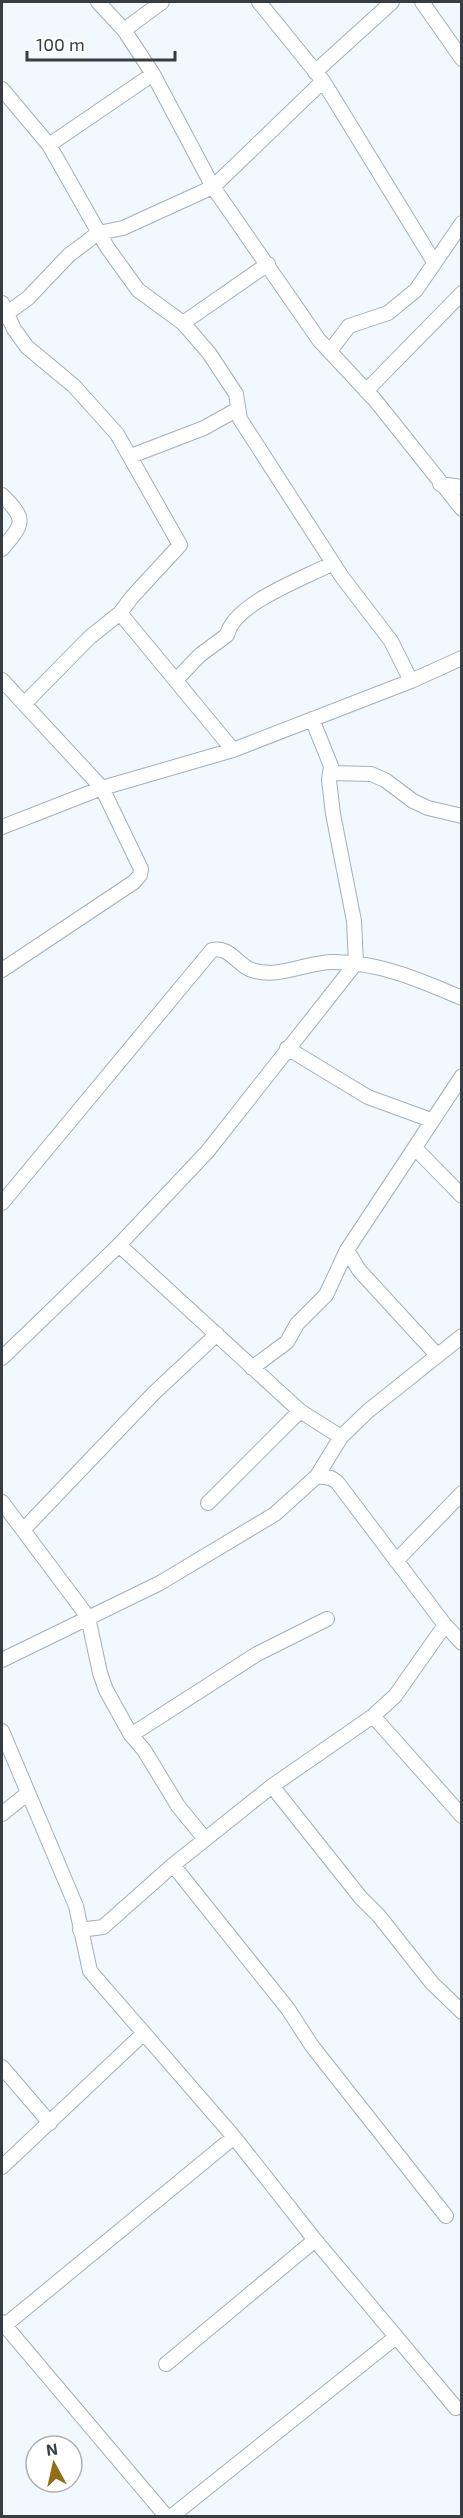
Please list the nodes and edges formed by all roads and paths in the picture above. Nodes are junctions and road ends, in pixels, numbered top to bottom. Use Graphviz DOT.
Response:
graph roads {
  1 [pos="98,2"];
  2 [pos="162,2"];
  3 [pos="259,2"];
  4 [pos="392,2"];
  5 [pos="422,2"];
  6 [pos="124,30"];
  7 [pos="462,59"];
  8 [pos="153,74"];
  9 [pos="319,77"];
  10 [pos="2,89"];
  11 [pos="7,107"];
  12 [pos="49,145"];
  13 [pos="213,187"];
  14 [pos="462,223"];
  15 [pos="98,233"];
  16 [pos="434,262"];
  17 [pos="268,264"];
  18 [pos="462,293"];
  19 [pos="4,311"];
  20 [pos="183,323"];
  21 [pos="330,351"];
  22 [pos="366,391"];
  23 [pos="238,409"];
  24 [pos="131,456"];
  25 [pos="440,484"];
  26 [pos="462,487"];
  27 [pos="2,495"];
  28 [pos="462,509"];
  29 [pos="2,549"];
  30 [pos="333,563"];
  31 [pos="120,614"];
  32 [pos="462,658"];
  33 [pos="2,680"];
  34 [pos="176,680"];
  35 [pos="411,681"];
  36 [pos="25,703"];
  37 [pos="312,719"];
  38 [pos="233,750"];
  39 [pos="330,772"];
  40 [pos="102,788"];
  41 [pos="462,816"];
  42 [pos="2,827"];
  43 [pos="356,963"];
  44 [pos="2,970"];
  45 [pos="462,998"];
  46 [pos="287,1048"];
  47 [pos="462,1076"];
  48 [pos="431,1120"];
  49 [pos="415,1148"];
  50 [pos="462,1196"];
  51 [pos="2,1203"];
  52 [pos="119,1245"];
  53 [pos="347,1250"];
  54 [pos="217,1334"];
  55 [pos="462,1336"];
  56 [pos="437,1355"];
  57 [pos="2,1358"];
  58 [pos="252,1368"];
  59 [pos="300,1412"];
  60 [pos="341,1437"];
  61 [pos="323,1474"];
  62 [pos="462,1493"];
  63 [pos="2,1502"];
  64 [pos="208,1503"];
  65 [pos="23,1530"];
  66 [pos="396,1561"];
  67 [pos="88,1617"];
  68 [pos="327,1619"];
  69 [pos="444,1625"];
  70 [pos="462,1643"];
  71 [pos="2,1660"];
  72 [pos="373,1716"];
  73 [pos="2,1731"];
  74 [pos="131,1735"];
  75 [pos="272,1786"];
  76 [pos="28,1793"];
  77 [pos="2,1814"];
  78 [pos="462,1815"];
  79 [pos="205,1839"];
  80 [pos="173,1865"];
  81 [pos="80,1930"];
  82 [pos="462,2012"];
  83 [pos="142,2034"];
  84 [pos="2,2067"];
  85 [pos="50,2123"];
  86 [pos="234,2137"];
  87 [pos="2,2167"];
  88 [pos="446,2216"];
  89 [pos="315,2240"];
  90 [pos="3,2324"];
  91 [pos="396,2337"];
  92 [pos="166,2364"];
  93 [pos="456,2408"];
  94 [pos="165,2517"];
  95 [pos="172,2517"];
  1 -- 6 [label="street"];
  2 -- 6 [label="street"];
  3 -- 9 [label="street"];
  4 -- 9 [label="street"];
  5 -- 7 [label="street"];
  6 -- 8 [label="street"];
  8 -- 12 [label="street"];
  8 -- 13 [label="street"];
  9 -- 13 [label="street"];
  9 -- 16 [label="street"];
  10 -- 11 [label="street"];
  11 -- 12 [label="street"];
  12 -- 15 [label="street"];
  13 -- 15 [label="street"];
  13 -- 17 [label="street"];
  14 -- 16 [label="street"];
  15 -- 19 [label="street"];
  15 -- 20 [label="street"];
  16 -- 21 [label="street"];
  17 -- 20 [label="street"];
  17 -- 21 [label="street"];
  18 -- 22 [label="street"];
  19 -- 24 [label="street"];
  20 -- 23 [label="street"];
  21 -- 22 [label="street"];
  22 -- 25 [label="street"];
  23 -- 24 [label="street"];
  23 -- 30 [label="street"];
  24 -- 31 [label="street"];
  25 -- 26 [label="street"];
  25 -- 28 [label="street"];
  27 -- 29 [label="street"];
  30 -- 34 [label="street"];
  30 -- 35 [label="street"];
  31 -- 34 [label="street"];
  31 -- 36 [label="street"];
  32 -- 35 [label="street"];
  33 -- 36 [label="street"];
  34 -- 38 [label="street"];
  35 -- 37 [label="street"];
  36 -- 40 [label="street"];
  37 -- 38 [label="street"];
  37 -- 39 [label="street"];
  38 -- 40 [label="street"];
  39 -- 41 [label="street"];
  39 -- 43 [label="street"];
  40 -- 42 [label="street"];
  40 -- 44 [label="street"];
  43 -- 45 [label="street"];
  43 -- 46 [label="street"];
  43 -- 51 [label="street"];
  46 -- 48 [label="street"];
  46 -- 52 [label="street"];
  47 -- 48 [label="street"];
  48 -- 49 [label="street"];
  49 -- 50 [label="street"];
  49 -- 53 [label="street"];
  52 -- 54 [label="street"];
  52 -- 57 [label="street"];
  53 -- 56 [label="street"];
  53 -- 58 [label="street"];
  54 -- 58 [label="street"];
  54 -- 65 [label="street"];
  55 -- 56 [label="street"];
  56 -- 60 [label="street"];
  58 -- 59 [label="street"];
  59 -- 60 [label="street"];
  59 -- 64 [label="street"];
  60 -- 61 [label="street"];
  61 -- 66 [label="street"];
  61 -- 67 [label="street"];
  62 -- 66 [label="street"];
  63 -- 65 [label="street"];
  65 -- 67 [label="street"];
  66 -- 69 [label="street"];
  67 -- 71 [label="street"];
  67 -- 74 [label="street"];
  68 -- 74 [label="street"];
  69 -- 70 [label="street"];
  69 -- 72 [label="street"];
  72 -- 75 [label="street"];
  72 -- 78 [label="street"];
  73 -- 76 [label="street"];
  74 -- 79 [label="street"];
  75 -- 79 [label="street"];
  75 -- 82 [label="street"];
  76 -- 77 [label="street"];
  76 -- 81 [label="street"];
  79 -- 80 [label="street"];
  80 -- 81 [label="street"];
  80 -- 88 [label="street"];
  81 -- 83 [label="street"];
  83 -- 85 [label="street"];
  83 -- 86 [label="street"];
  84 -- 85 [label="street"];
  85 -- 87 [label="street"];
  86 -- 89 [label="street"];
  86 -- 90 [label="street"];
  89 -- 91 [label="street"];
  89 -- 92 [label="street"];
  90 -- 94 [label="street"];
  91 -- 93 [label="street"];
  91 -- 95 [label="street"];
}
